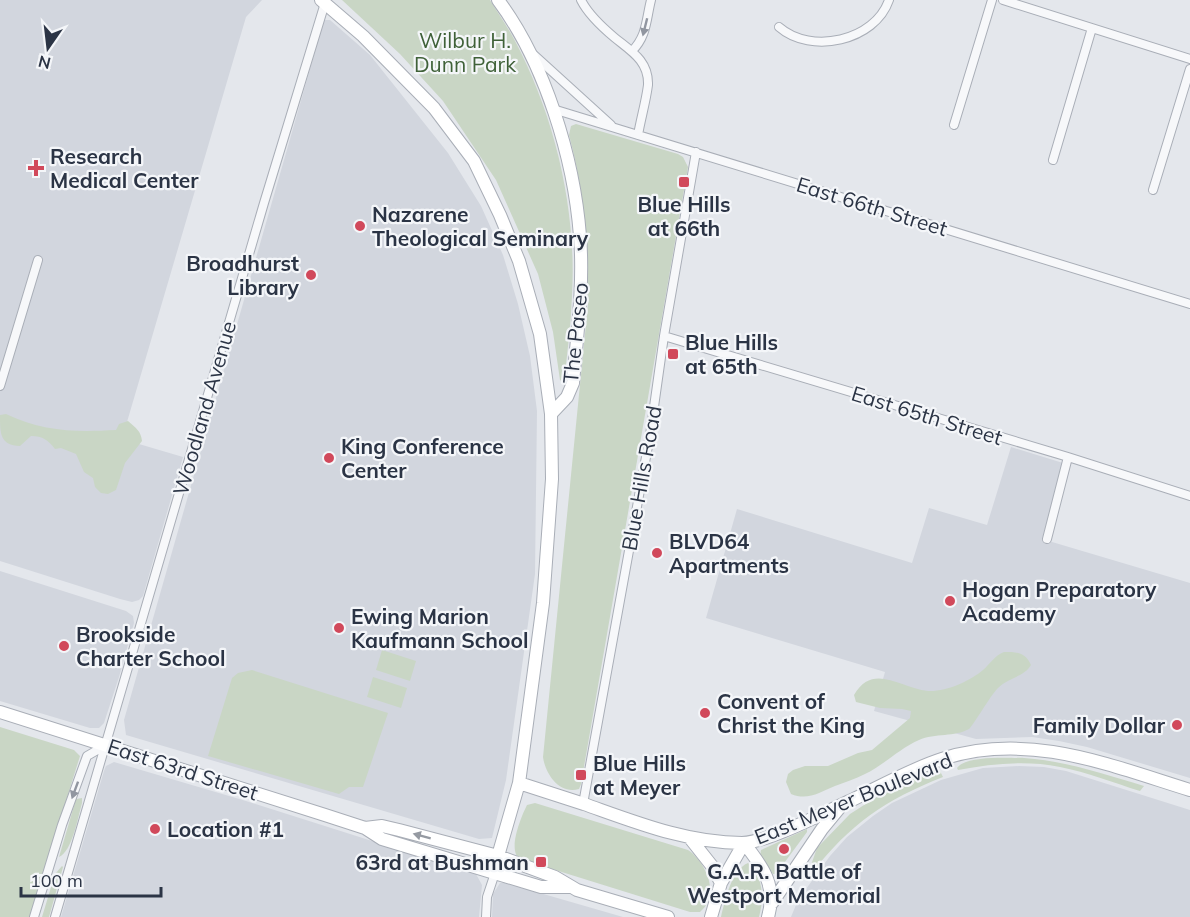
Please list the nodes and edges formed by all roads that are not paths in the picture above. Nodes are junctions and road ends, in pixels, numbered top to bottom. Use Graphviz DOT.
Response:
graph roads {
  1 [pos="498,0"];
  2 [pos="581,0"];
  3 [pos="651,0"];
  4 [pos="889,0"];
  5 [pos="992,0"];
  6 [pos="1003,0"];
  7 [pos="323,1"];
  8 [pos="779,27"];
  9 [pos="1092,28"];
  10 [pos="632,51"];
  11 [pos="532,54"];
  12 [pos="1190,59"];
  13 [pos="1190,69"];
  14 [pos="553,109"];
  15 [pos="954,125"];
  16 [pos="614,127"];
  17 [pos="638,135"];
  18 [pos="696,152"];
  19 [pos="1053,160"];
  20 [pos="1153,190"];
  21 [pos="38,260"];
  22 [pos="1190,304"];
  23 [pos="664,336"];
  24 [pos="0,386"];
  25 [pos="551,414"];
  26 [pos="1068,457"];
  27 [pos="1190,496"];
  28 [pos="1047,539"];
  29 [pos="0,712"];
  30 [pos="106,745"];
  31 [pos="519,783"];
  32 [pos="1190,790"];
  33 [pos="583,804"];
  34 [pos="842,804"];
  35 [pos="365,828"];
  36 [pos="689,837"];
  37 [pos="744,843"];
  38 [pos="433,855"];
  39 [pos="498,856"];
  40 [pos="495,873"];
  41 [pos="555,877"];
  42 [pos="721,883"];
  43 [pos="571,887"];
  44 [pos="772,903"];
  45 [pos="34,917"];
  46 [pos="54,917"];
  47 [pos="486,917"];
  48 [pos="668,917"];
  49 [pos="711,917"];
  50 [pos="768,917"];
  1 -- 11 [label="main road, The Paseo"];
  2 -- 10 [label="street"];
  3 -- 10 [label="street, one-way"];
  4 -- 8 [label="street"];
  5 -- 15 [label="street"];
  6 -- 9 [label="street"];
  7 -- 25 [label="main road"];
  7 -- 30 [label="street, Woodland Avenue"];
  9 -- 12 [label="street"];
  9 -- 19 [label="street"];
  10 -- 17 [label="street"];
  11 -- 14 [label="main road, The Paseo"];
  11 -- 16 [label="street"];
  13 -- 20 [label="street"];
  14 -- 16 [label="street, East 66th Street"];
  14 -- 25 [label="main road, The Paseo"];
  16 -- 17 [label="street, East 66th Street"];
  17 -- 18 [label="street, East 66th Street"];
  18 -- 22 [label="street, East 66th Street"];
  18 -- 23 [label="street, Blue Hills Road"];
  21 -- 24 [label="street"];
  23 -- 26 [label="street, East 65th Street"];
  23 -- 33 [label="street, Blue Hills Road"];
  25 -- 31 [label="main road"];
  26 -- 27 [label="street, East 65th Street"];
  26 -- 28 [label="street"];
  29 -- 30 [label="main road, East 63rd Street"];
  30 -- 35 [label="main road, East 63rd Street"];
  30 -- 45 [label="street, one-way"];
  30 -- 46 [label="street, Woodland Avenue"];
  31 -- 33 [label="main road, East Meyer Boulevard"];
  31 -- 39 [label="main road"];
  32 -- 34 [label="main road, East Meyer Boulevard"];
  33 -- 36 [label="main road, East Meyer Boulevard"];
  34 -- 37 [label="main road, East Meyer Boulevard"];
  34 -- 44 [label="main road"];
  35 -- 38 [label="main road, East 63rd Street"];
  39 -- 35 [label="main road, East 63rd Street, one-way"];
  36 -- 37 [label="main road, East Meyer Boulevard"];
  36 -- 42 [label="main road"];
  37 -- 42 [label="main road"];
  37 -- 44 [label="main road"];
  38 -- 39 [label="main road"];
  38 -- 40 [label="main road, East 63rd Street"];
  39 -- 41 [label="main road, East 63rd Street"];
  40 -- 41 [label="main road"];
  40 -- 43 [label="main road, East 63rd Street"];
  40 -- 47 [label="street"];
  41 -- 43 [label="main road, East 63rd Street"];
  42 -- 49 [label="main road"];
  43 -- 48 [label="main road, East 63rd Street"];
  44 -- 50 [label="main road"];
}
